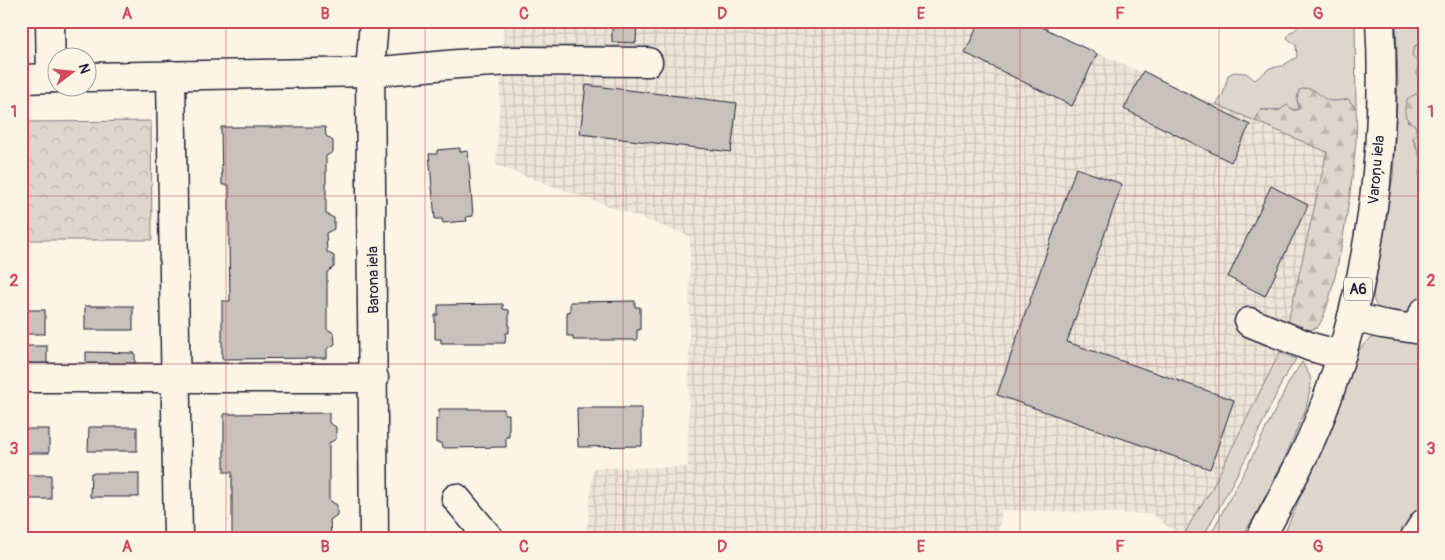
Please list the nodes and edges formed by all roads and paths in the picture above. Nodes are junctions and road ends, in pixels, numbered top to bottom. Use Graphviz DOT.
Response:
graph roads {
  1 [pos="50,21"];
  2 [pos="374,21"];
  3 [pos="1380,21"];
  4 [pos="52,48"];
  5 [pos="648,62"];
  6 [pos="370,72"];
  7 [pos="171,75"];
  8 [pos="98,77"];
  9 [pos="48,78"];
  10 [pos="21,79"];
  11 [pos="1352,316"];
  12 [pos="1249,322"];
  13 [pos="1421,323"];
  14 [pos="1342,355"];
  15 [pos="21,378"];
  16 [pos="175,378"];
  17 [pos="374,378"];
  18 [pos="456,498"];
  19 [pos="1424,523"];
  20 [pos="178,539"];
  21 [pos="374,539"];
  22 [pos="490,539"];
  23 [pos="1260,539"];
  24 [pos="1414,539"];
  1 -- 4 [label="main road"];
  2 -- 6 [label="main road, Barona iela"];
  3 -- 11 [label="main road, Varoņu iela / A6"];
  5 -- 6 [label="main road"];
  6 -- 7 [label="main road"];
  6 -- 17 [label="main road, Barona iela"];
  7 -- 8 [label="main road"];
  7 -- 16 [label="main road"];
  9 -- 10 [label="main road"];
  11 -- 13 [label="main road"];
  11 -- 14 [label="main road, Varoņu iela / A6"];
  12 -- 14 [label="main road"];
  14 -- 23 [label="main road, Varoņu iela / A6"];
  15 -- 16 [label="main road"];
  16 -- 17 [label="main road"];
  16 -- 20 [label="main road"];
  17 -- 21 [label="main road, Barona iela"];
  18 -- 22 [label="main road"];
  19 -- 24 [label="main road"];
}
